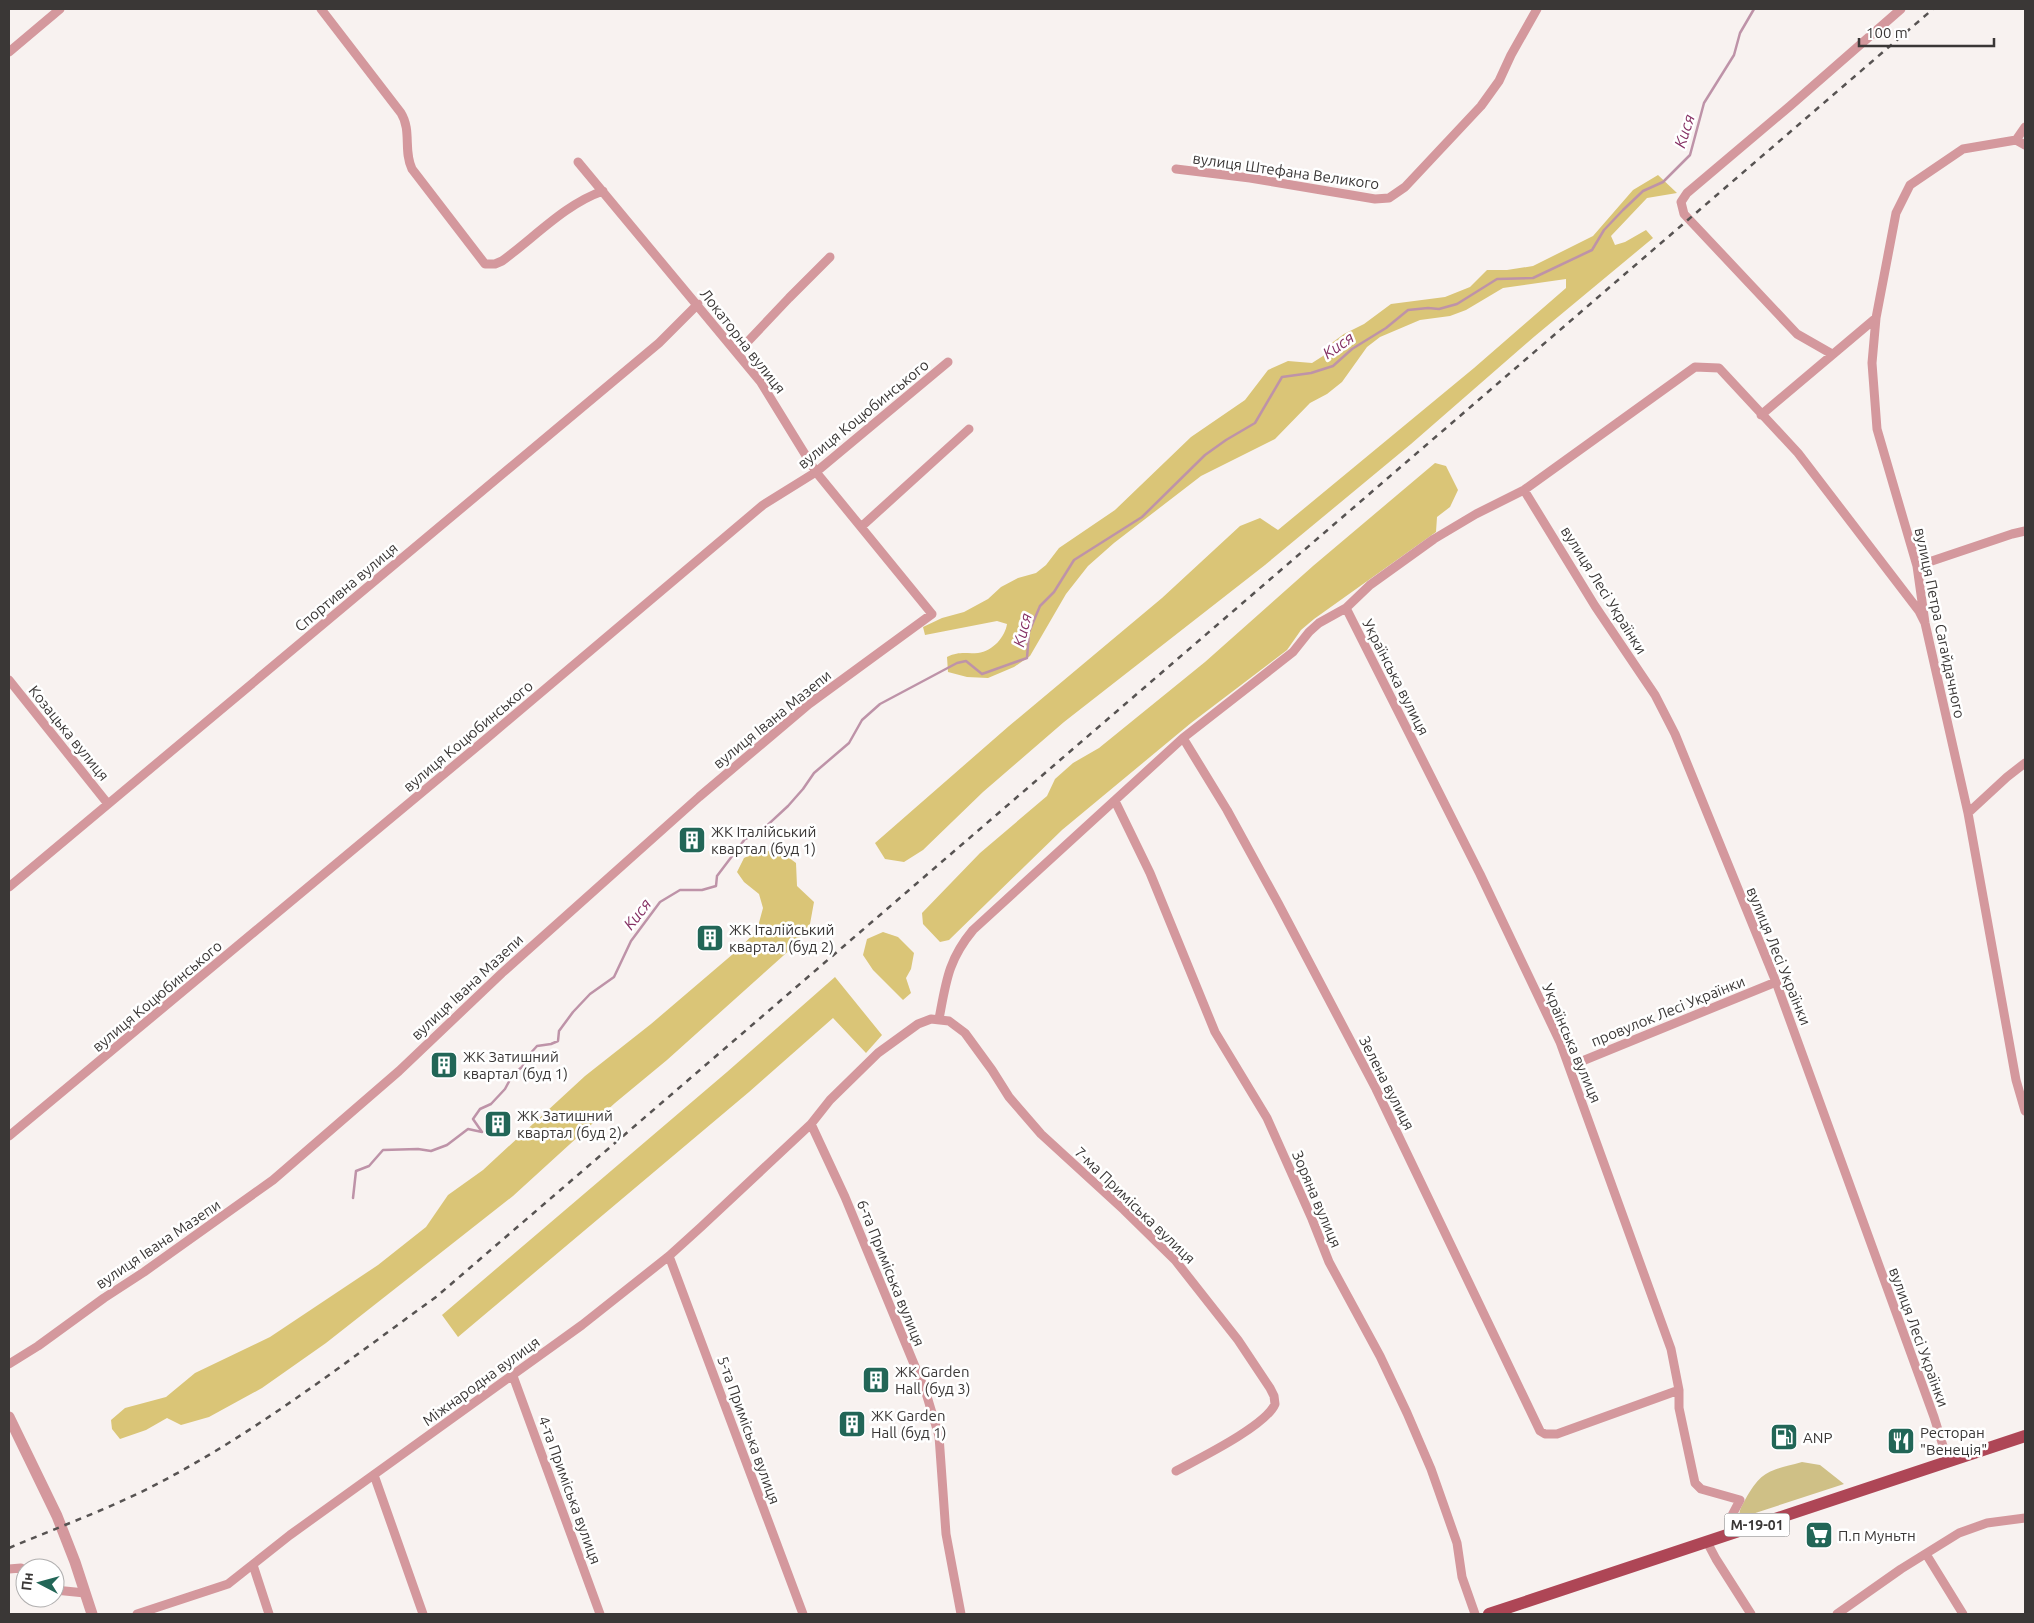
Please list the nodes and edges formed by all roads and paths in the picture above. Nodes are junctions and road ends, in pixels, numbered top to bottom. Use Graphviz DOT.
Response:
graph roads {
  1 [pos="60,9"];
  2 [pos="321,9"];
  3 [pos="1537,9"];
  4 [pos="1900,9"];
  5 [pos="9,52"];
  6 [pos="2025,127"];
  7 [pos="2016,140"];
  8 [pos="2025,146"];
  9 [pos="578,162"];
  10 [pos="1176,169"];
  11 [pos="603,191"];
  12 [pos="830,257"];
  13 [pos="698,304"];
  14 [pos="1876,318"];
  15 [pos="737,353"];
  16 [pos="1832,354"];
  17 [pos="948,362"];
  18 [pos="1761,415"];
  19 [pos="969,429"];
  20 [pos="816,472"];
  21 [pos="1524,490"];
  22 [pos="861,527"];
  23 [pos="2025,531"];
  24 [pos="1917,566"];
  25 [pos="1346,608"];
  26 [pos="932,614"];
  27 [pos="1925,623"];
  28 [pos="9,680"];
  29 [pos="1183,738"];
  30 [pos="2025,763"];
  31 [pos="1115,801"];
  32 [pos="108,804"];
  33 [pos="1968,813"];
  34 [pos="9,887"];
  35 [pos="1776,982"];
  36 [pos="939,1019"];
  37 [pos="1570,1066"];
  38 [pos="2025,1111"];
  39 [pos="812,1124"];
  40 [pos="9,1136"];
  41 [pos="670,1256"];
  42 [pos="9,1364"];
  43 [pos="513,1376"];
  44 [pos="1679,1390"];
  45 [pos="9,1417"];
  46 [pos="2025,1436"];
  47 [pos="1948,1462"];
  48 [pos="1176,1471"];
  49 [pos="374,1476"];
  50 [pos="2025,1518"];
  51 [pos="1731,1534"];
  52 [pos="1707,1542"];
  53 [pos="1926,1554"];
  54 [pos="253,1565"];
  55 [pos="65,1591"];
  56 [pos="85,1593"];
  57 [pos="92,1614"];
  58 [pos="137,1614"];
  59 [pos="269,1614"];
  60 [pos="423,1614"];
  61 [pos="600,1614"];
  62 [pos="803,1614"];
  63 [pos="961,1614"];
  64 [pos="1475,1614"];
  65 [pos="1489,1614"];
  66 [pos="1751,1614"];
  67 [pos="1837,1614"];
  68 [pos="1963,1614"];
  1 -- 5 [label="street"];
  2 -- 11 [label="street"];
  3 -- 10 [label="street, вулиця Штефана Великого"];
  4 -- 16 [label="street"];
  6 -- 7 [label="street"];
  7 -- 8 [label="street"];
  7 -- 14 [label="street, вулиця Петра Сагайдачного"];
  9 -- 11 [label="street, Локаторна вулиця"];
  11 -- 13 [label="street, Локаторна вулиця"];
  12 -- 15 [label="street"];
  13 -- 15 [label="street, Локаторна вулиця"];
  13 -- 32 [label="street, Спортивна вулиця"];
  14 -- 16 [label="street"];
  14 -- 24 [label="street, вулиця Петра Сагайдачного"];
  15 -- 20 [label="street, Локаторна вулиця"];
  16 -- 18 [label="street"];
  17 -- 20 [label="street, вулиця Коцюбинського"];
  18 -- 21 [label="street"];
  18 -- 27 [label="street"];
  19 -- 22 [label="street"];
  20 -- 22 [label="street, Локаторна вулиця"];
  20 -- 40 [label="street, вулиця Коцюбинського"];
  21 -- 25 [label="street"];
  21 -- 35 [label="street, вулиця Лесі Українки"];
  22 -- 26 [label="street, Локаторна вулиця"];
  23 -- 24 [label="street"];
  24 -- 27 [label="street, вулиця Петра Сагайдачного"];
  25 -- 29 [label="street"];
  25 -- 37 [label="street, Українська вулиця"];
  26 -- 42 [label="street, вулиця Івана Мазепи"];
  27 -- 33 [label="street, вулиця Петра Сагайдачного"];
  28 -- 32 [label="street, Козацька вулиця"];
  29 -- 31 [label="street"];
  29 -- 44 [label="street, Зелена вулиця"];
  30 -- 33 [label="street"];
  31 -- 36 [label="street"];
  31 -- 64 [label="street, Зоряна вулиця"];
  32 -- 34 [label="street, Спортивна вулиця"];
  33 -- 38 [label="street, вулиця Петра Сагайдачного"];
  35 -- 37 [label="street, провулок Лесі Українки"];
  35 -- 47 [label="street, вулиця Лесі Українки"];
  36 -- 39 [label="street, Міжнародна вулиця"];
  36 -- 48 [label="street, 7-ма Приміська вулиця"];
  37 -- 44 [label="street, Українська вулиця"];
  39 -- 41 [label="street, Міжнародна вулиця"];
  39 -- 63 [label="street, 6-та Приміська вулиця"];
  41 -- 43 [label="street, Міжнародна вулиця"];
  41 -- 62 [label="street, 5-та Приміська вулиця"];
  43 -- 49 [label="street, Міжнародна вулиця"];
  43 -- 61 [label="street, 4-та Приміська вулиця"];
  44 -- 51 [label="street, Українська вулиця"];
  45 -- 56 [label="street"];
  46 -- 47 [label="main road, М-19-01"];
  47 -- 51 [label="main road, М-19-01"];
  49 -- 54 [label="street, Міжнародна вулиця"];
  49 -- 60 [label="street"];
  50 -- 53 [label="street"];
  51 -- 52 [label="main road, М-19-01"];
  52 -- 65 [label="main road, М-19-01"];
  52 -- 66 [label="street"];
  53 -- 67 [label="street"];
  53 -- 68 [label="street"];
  54 -- 58 [label="street, Міжнародна вулиця"];
  54 -- 59 [label="street"];
  55 -- 56 [label="street"];
  56 -- 57 [label="street"];
}
